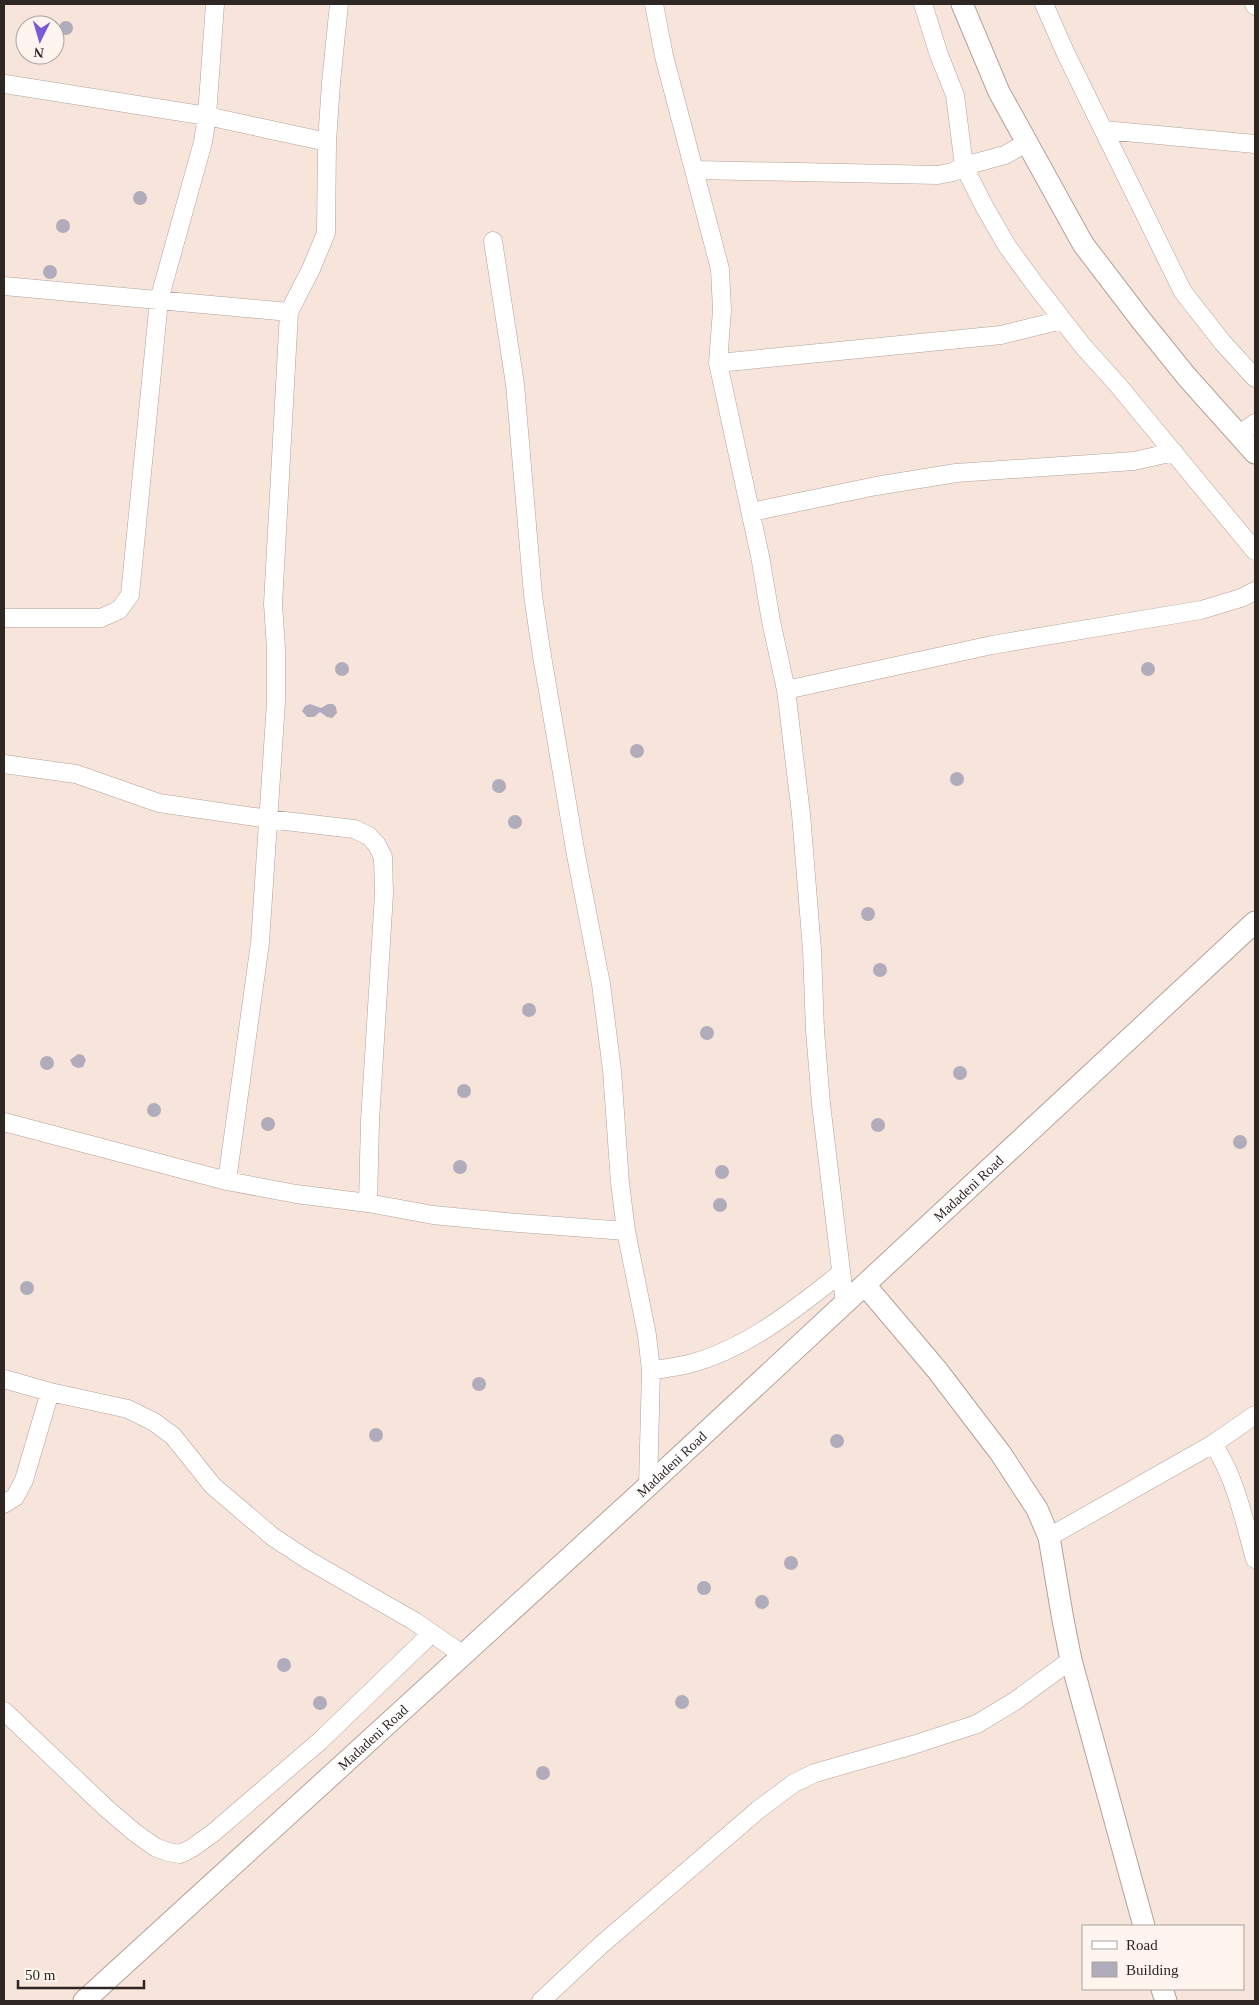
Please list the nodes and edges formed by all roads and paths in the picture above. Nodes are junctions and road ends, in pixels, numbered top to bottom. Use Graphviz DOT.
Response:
graph roads {
  1 [pos="215,4"];
  2 [pos="339,4"];
  3 [pos="654,4"];
  4 [pos="923,4"];
  5 [pos="962,4"];
  6 [pos="1044,4"];
  7 [pos="5,84"];
  8 [pos="207,116"];
  9 [pos="1104,130"];
  10 [pos="327,142"];
  11 [pos="1026,143"];
  12 [pos="1255,144"];
  13 [pos="964,166"];
  14 [pos="696,170"];
  15 [pos="493,241"];
  16 [pos="4,286"];
  17 [pos="160,300"];
  18 [pos="289,312"];
  19 [pos="1062,320"];
  20 [pos="718,363"];
  21 [pos="1255,378"];
  22 [pos="1255,423"];
  23 [pos="1238,435"];
  24 [pos="1174,452"];
  25 [pos="1255,453"];
  26 [pos="750,512"];
  27 [pos="1255,551"];
  28 [pos="1255,591"];
  29 [pos="4,618"];
  30 [pos="786,690"];
  31 [pos="4,764"];
  32 [pos="268,819"];
  33 [pos="1255,922"];
  34 [pos="4,1122"];
  35 [pos="227,1181"];
  36 [pos="368,1203"];
  37 [pos="626,1231"];
  38 [pos="841,1273"];
  39 [pos="865,1286"];
  40 [pos="845,1304"];
  41 [pos="651,1370"];
  42 [pos="4,1379"];
  43 [pos="50,1392"];
  44 [pos="1255,1415"];
  45 [pos="1213,1444"];
  46 [pos="648,1486"];
  47 [pos="4,1504"];
  48 [pos="1049,1536"];
  49 [pos="1255,1559"];
  50 [pos="432,1633"];
  51 [pos="462,1654"];
  52 [pos="1071,1660"];
  53 [pos="4,1711"];
  54 [pos="1144,1925"];
  55 [pos="84,2001"];
  56 [pos="541,2001"];
  1 -- 8 [label="street"];
  2 -- 10 [label="street"];
  3 -- 14 [label="street"];
  4 -- 13 [label="street"];
  5 -- 11 [label="street"];
  6 -- 9 [label="street"];
  7 -- 8 [label="street"];
  8 -- 10 [label="street"];
  8 -- 17 [label="street"];
  9 -- 12 [label="street"];
  9 -- 21 [label="street"];
  10 -- 18 [label="street"];
  11 -- 13 [label="street"];
  11 -- 23 [label="street"];
  13 -- 14 [label="street"];
  13 -- 19 [label="street"];
  14 -- 20 [label="street"];
  15 -- 37 [label="street"];
  16 -- 17 [label="street"];
  17 -- 18 [label="street"];
  17 -- 29 [label="street"];
  18 -- 32 [label="street"];
  19 -- 20 [label="street"];
  19 -- 24 [label="street"];
  20 -- 26 [label="street"];
  22 -- 23 [label="street"];
  23 -- 25 [label="street"];
  24 -- 26 [label="street"];
  24 -- 27 [label="street"];
  26 -- 30 [label="street"];
  28 -- 30 [label="street"];
  30 -- 38 [label="street"];
  31 -- 32 [label="street"];
  32 -- 35 [label="street"];
  32 -- 36 [label="street"];
  33 -- 39 [label="street, Madadeni Road"];
  34 -- 35 [label="street"];
  35 -- 36 [label="street"];
  36 -- 37 [label="street"];
  37 -- 41 [label="street"];
  38 -- 40 [label="street"];
  38 -- 41 [label="street"];
  39 -- 40 [label="street, Madadeni Road"];
  39 -- 48 [label="street"];
  40 -- 46 [label="street, Madadeni Road"];
  41 -- 46 [label="street"];
  42 -- 43 [label="street"];
  43 -- 47 [label="street"];
  43 -- 50 [label="street"];
  44 -- 45 [label="street"];
  45 -- 48 [label="street"];
  45 -- 49 [label="street"];
  46 -- 51 [label="street, Madadeni Road"];
  48 -- 52 [label="street"];
  50 -- 51 [label="street"];
  50 -- 53 [label="street"];
  51 -- 55 [label="street, Madadeni Road"];
  52 -- 54 [label="street"];
  52 -- 56 [label="street"];
}
